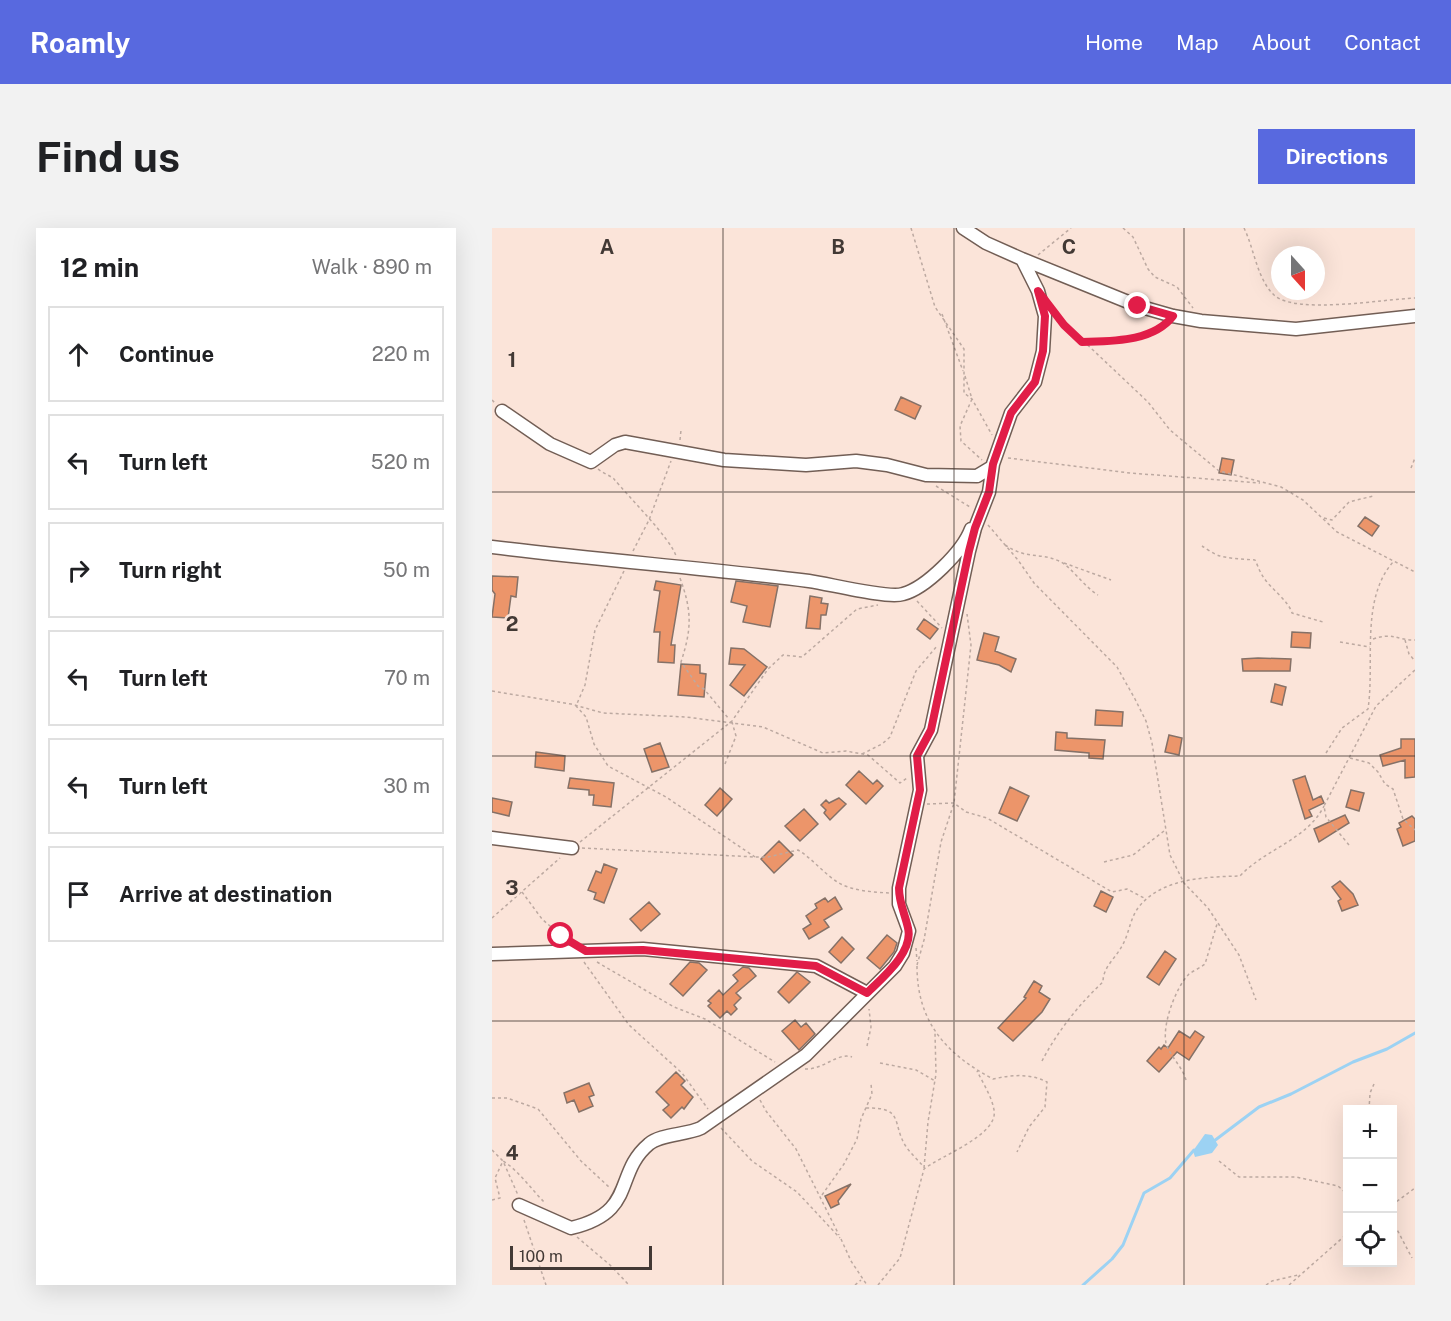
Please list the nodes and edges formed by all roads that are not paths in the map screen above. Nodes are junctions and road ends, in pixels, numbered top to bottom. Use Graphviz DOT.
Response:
graph roads {
  1 [pos="963,228"];
  2 [pos="1022,259"];
  3 [pos="1415,316"];
  4 [pos="502,411"];
  5 [pos="992,468"];
  6 [pos="979,513"];
  7 [pos="492,547"];
  8 [pos="492,838"];
  9 [pos="572,848"];
  10 [pos="492,954"];
  11 [pos="867,993"];
  12 [pos="519,1205"];
  1 -- 2 [label="street"];
  2 -- 3 [label="street"];
  2 -- 5 [label="street"];
  4 -- 5 [label="street"];
  5 -- 6 [label="street"];
  6 -- 7 [label="street"];
  6 -- 11 [label="street"];
  8 -- 9 [label="street"];
  10 -- 11 [label="street"];
  11 -- 12 [label="street"];
}
